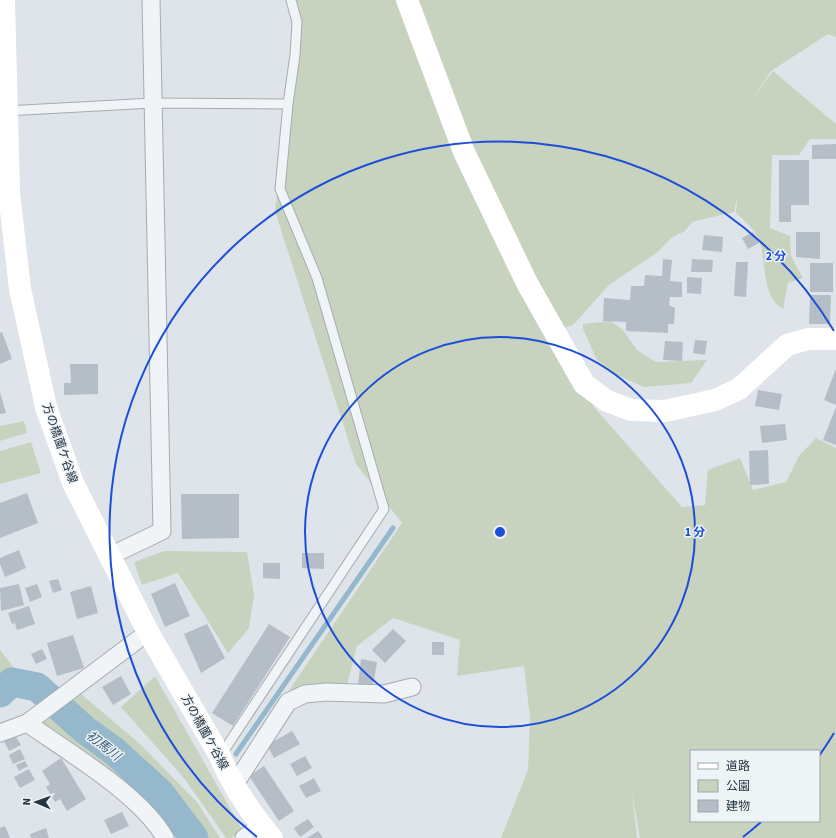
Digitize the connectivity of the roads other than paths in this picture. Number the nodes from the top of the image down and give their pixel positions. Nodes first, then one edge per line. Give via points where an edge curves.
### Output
1 (4, 0) edge
2 (151, 0) edge
3 (292, 0) edge
4 (407, 0) edge
5 (153, 103) junction
6 (288, 104) junction
7 (3, 111) edge
8 (836, 340) edge
9 (110, 556) junction
10 (148, 632) junction
11 (412, 687) dead end
12 (31, 720) junction
13 (0, 733) edge
14 (220, 756) junction
15 (235, 784) junction
16 (259, 834) edge
17 (165, 838) edge

1 - 7 main road, 方の橋薗ケ谷線
2 - 5 street
3 - 6 lane via 297,22
4 - 8 main road via 464,152 527,283 584,384 607,401 630,410 665,411 715,400 739,389 787,345 808,339
5 - 6 lane
5 - 7 lane
5 - 9 street via 162,531
6 - 14 lane via 280,189 318,278 384,509
7 - 9 main road, 方の橋薗ケ谷線 via 20,289 44,400 73,483
9 - 10 main road, 方の橋薗ケ谷線
10 - 12 street
10 - 14 main road, 方の橋薗ケ谷線
11 - 15 street via 384,694 305,694 288,702
12 - 13 street
12 - 17 street via 126,794 160,828
14 - 15 main road, 方の橋薗ケ谷線
15 - 16 main road, 方の橋薗ケ谷線

